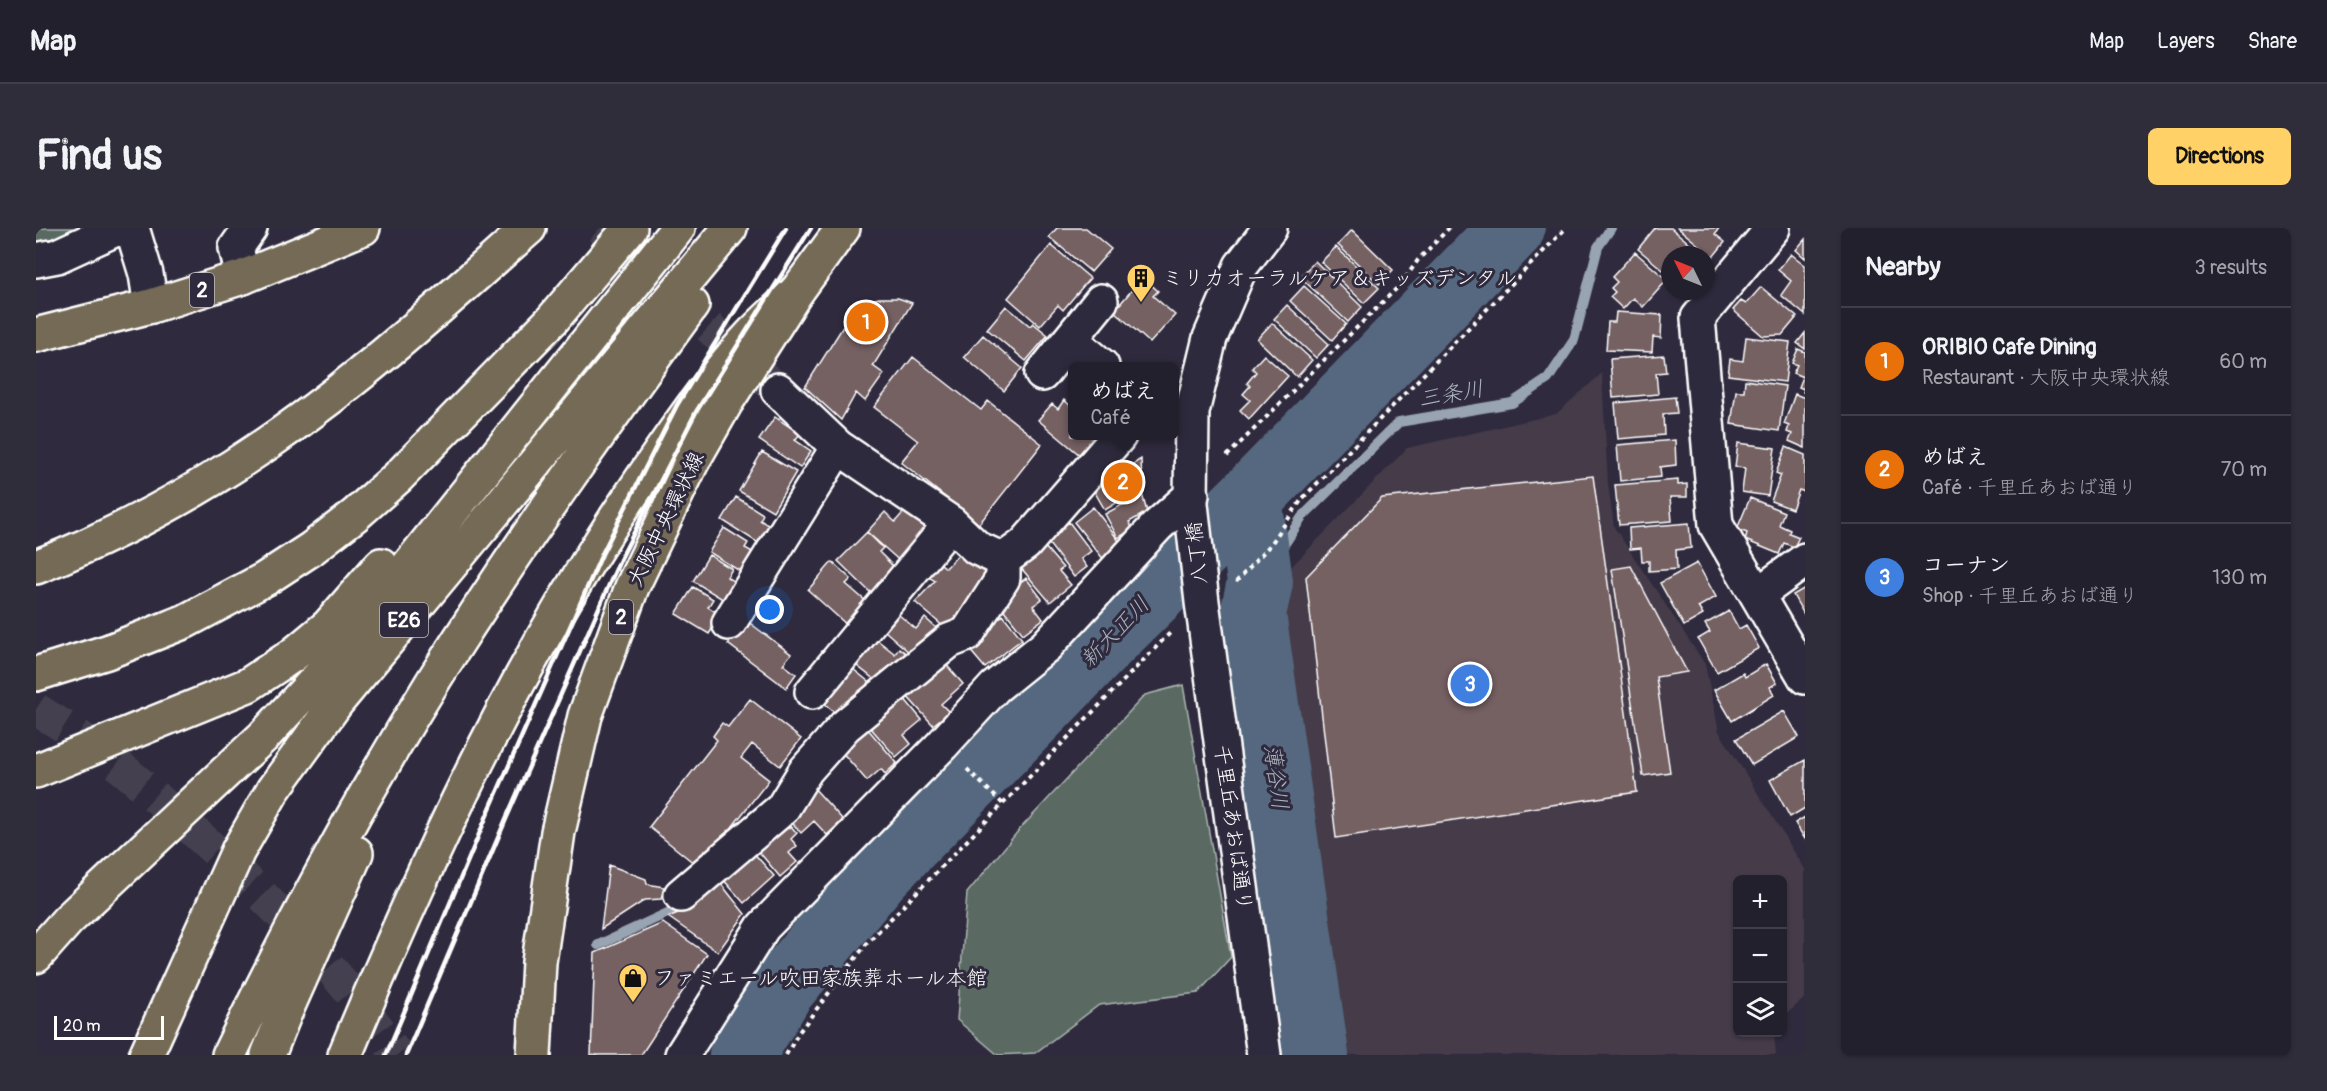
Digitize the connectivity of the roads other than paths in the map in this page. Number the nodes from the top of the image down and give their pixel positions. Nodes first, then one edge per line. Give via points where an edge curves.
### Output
1 (118, 228) edge
2 (132, 228) edge
3 (250, 228) edge
4 (363, 228) edge
5 (529, 228) edge
6 (630, 228) edge
7 (677, 228) edge
8 (730, 228) edge
9 (748, 228) edge
10 (843, 228) edge
11 (1270, 228) edge
12 (1773, 228) edge
13 (36, 260) edge
14 (243, 277) junction
15 (797, 291) junction
16 (1101, 301) dead end
17 (151, 306) junction
18 (36, 335) edge
19 (1071, 340) junction
20 (1097, 362) edge
21 (1042, 374) dead end
22 (778, 390) tunnel mouth
23 (1183, 411) edge
24 (1115, 440) edge
25 (838, 447) junction
26 (1192, 499) junction
27 (951, 523) junction
28 (1003, 560) junction
29 (1805, 560) edge
30 (36, 567) edge
31 (1757, 595) junction
32 (1202, 602) joint
33 (729, 623) dead end
34 (36, 674) edge
35 (1805, 677) edge
36 (434, 679) junction
37 (812, 692) dead end
38 (36, 771) edge
39 (681, 895) dead end
40 (36, 956) edge
41 (146, 1055) edge
42 (229, 1055) edge
43 (268, 1055) edge
44 (345, 1055) edge
45 (534, 1055) edge
46 (682, 1055) edge
47 (1264, 1055) edge

1 - 13 street via 57,256
2 - 17 street
3 - 14 street via 236,248
4 - 14 main road, 2
5 - 30 main road via 360,375 295,424 170,503
6 - 34 main road via 552,320 355,516 226,602 148,638
7 - 38 main road via 518,402 328,626 248,685
7 - 40 main road, E26 via 326,669 264,736 68,920
8 - 41 main road, E26 via 336,703 273,790 233,861
9 - 36 main road via 601,430
10 - 15 main road, 大阪中央環状線 / 2
11 - 23 street via 1241,266
12 - 31 street via 1698,318 1716,525
14 - 17 main road, 2
15 - 44 main road via 751,336 645,473 529,660 393,939
15 - 45 main road, 大阪中央環状線 / 2 via 725,404 662,522 632,587 585,716 558,832 539,962
16 - 19 street
17 - 18 main road, 2
19 - 20 street
19 - 21 street
22 - 25 street
23 - 26 street
24 - 28 street via 1025,544
25 - 27 street
25 - 33 street
26 - 32 street, 八丁橋
26 - 46 street via 1157,526 1046,646 995,687 763,927
27 - 28 street via 978,548
27 - 37 street
28 - 39 street via 1003,578 967,634 948,641 845,726 806,770 782,809
29 - 31 street
31 - 35 street
32 - 47 street, 千里丘あおば通り
36 - 42 main road via 278,954
36 - 43 main road

